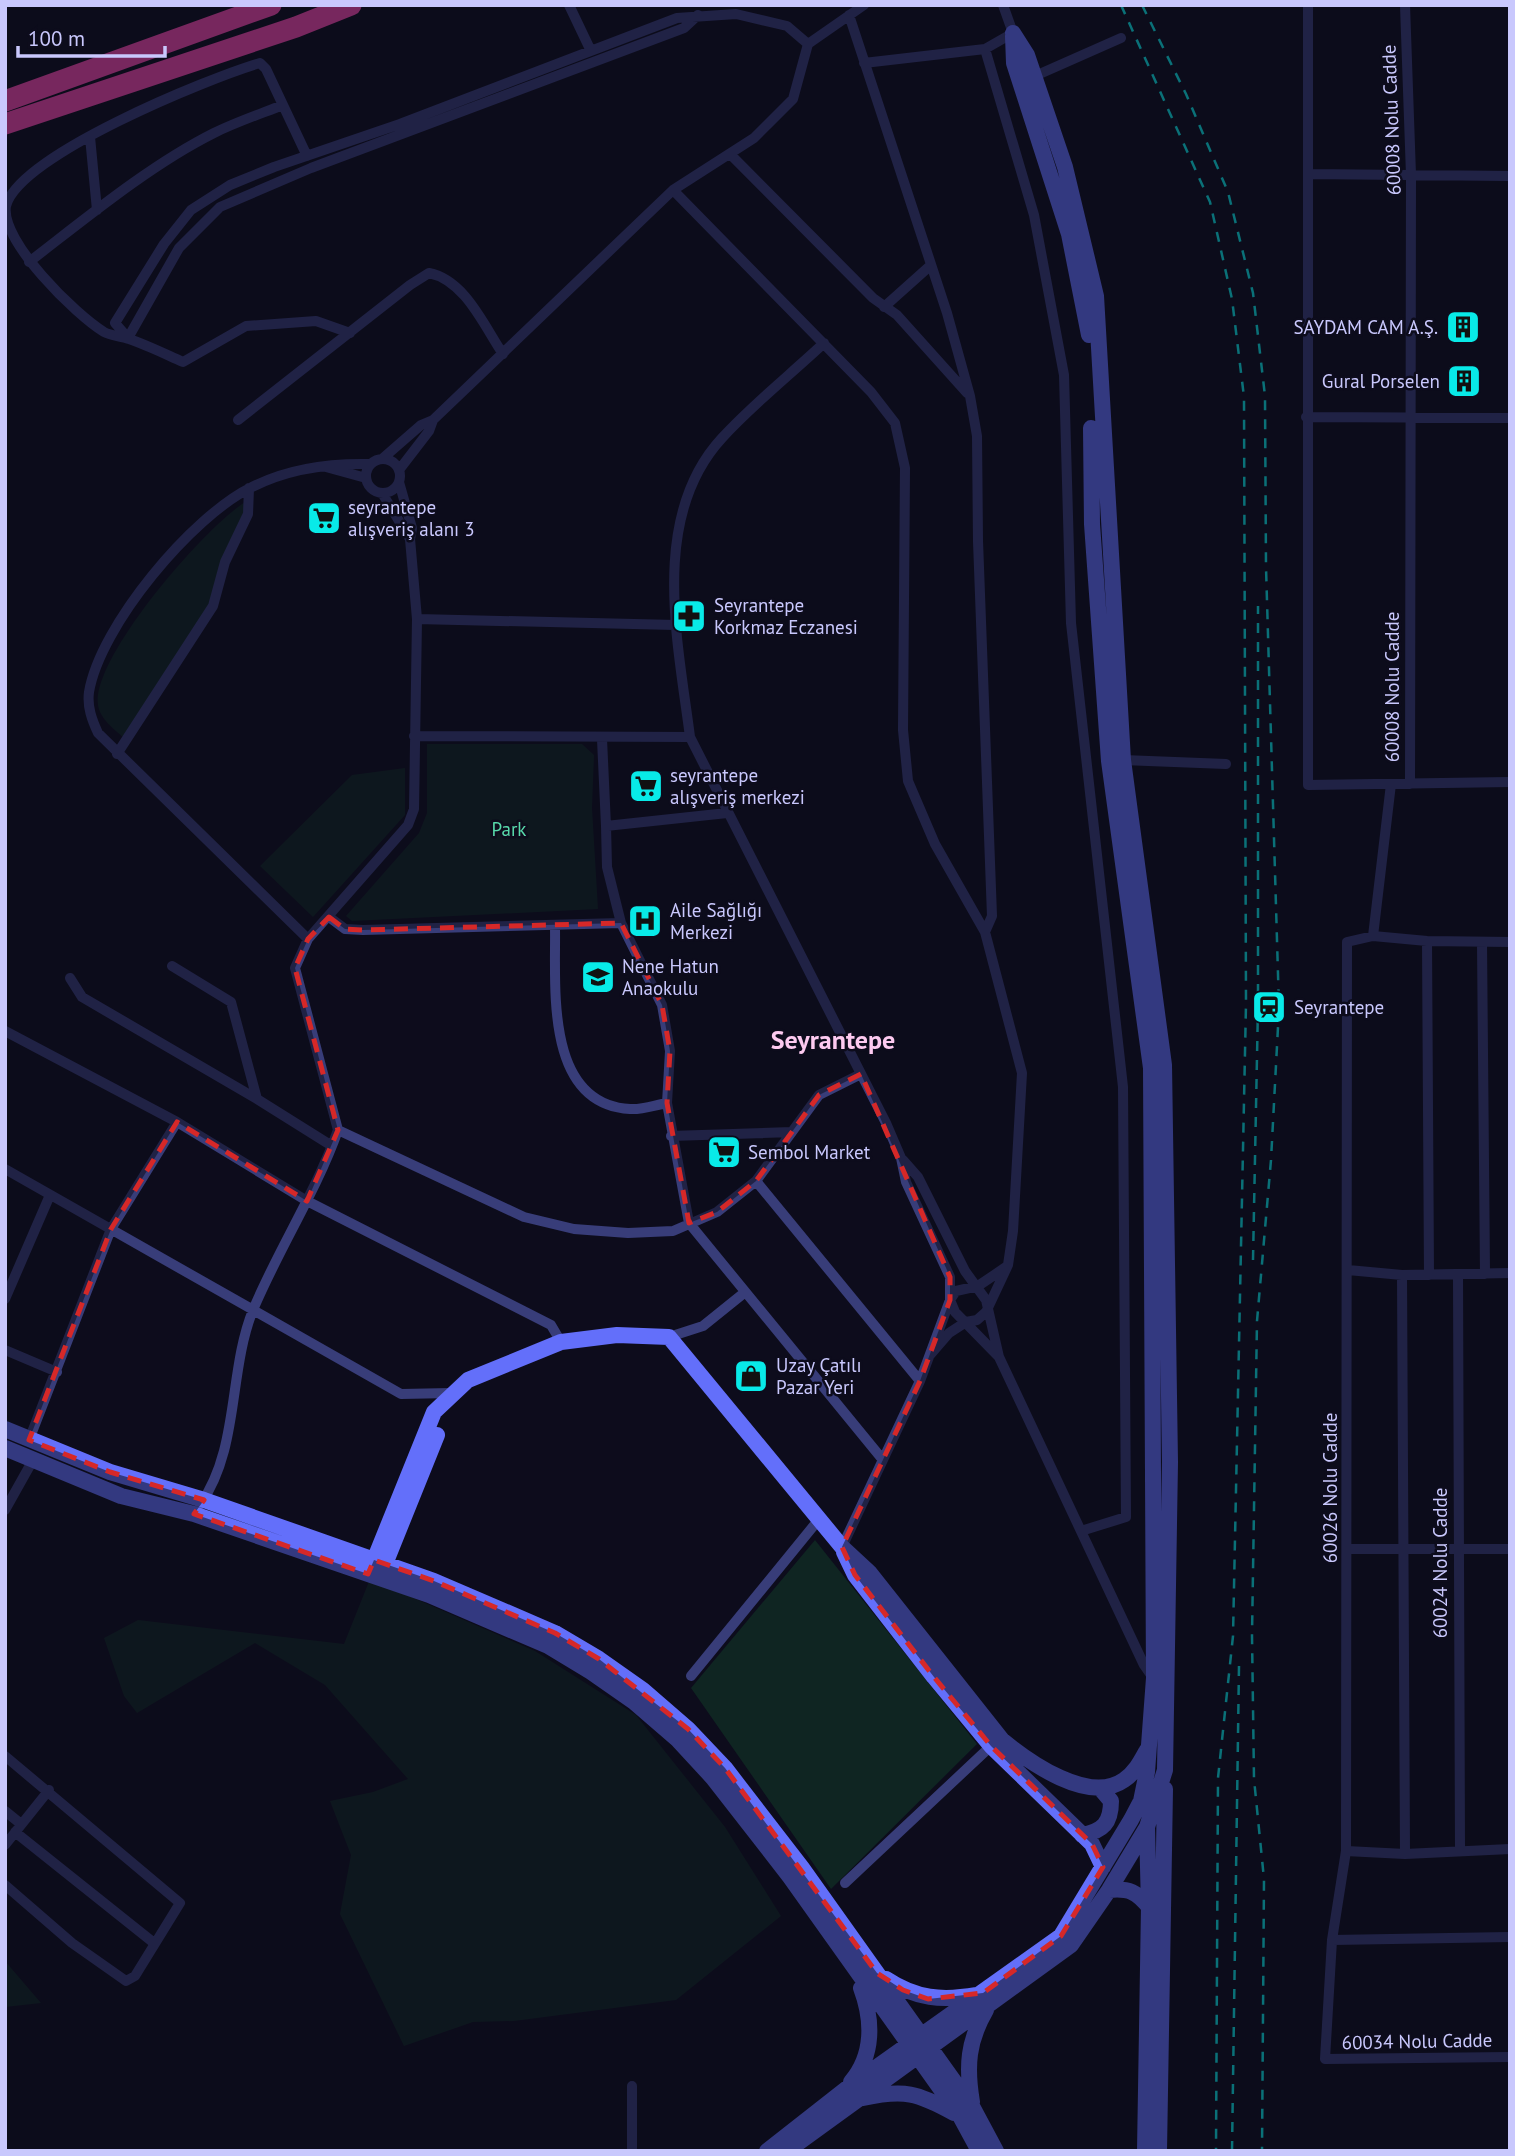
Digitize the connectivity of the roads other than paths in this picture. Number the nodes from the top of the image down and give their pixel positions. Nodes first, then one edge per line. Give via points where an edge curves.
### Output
1 (271, 5) edge
2 (351, 5) edge
3 (569, 5) edge
4 (864, 5) edge
5 (1003, 5) edge
6 (1308, 5) edge
7 (1405, 5) edge
8 (698, 15) junction
9 (849, 15) junction
10 (1013, 33) junction
11 (1121, 38) dead end
12 (808, 44) junction
13 (590, 49) junction
14 (985, 49) junction
15 (864, 63) junction
16 (1035, 76) junction
17 (5, 101) edge
18 (284, 105) junction
19 (5, 124) edge
20 (90, 137) junction
21 (730, 154) junction
22 (307, 156) junction
23 (1308, 174) junction
24 (1411, 175) junction
25 (1510, 176) edge
26 (673, 190) junction
27 (96, 210) junction
28 (29, 262) junction
29 (932, 265) junction
30 (884, 307) junction
31 (350, 332) junction
32 (128, 338) junction
33 (824, 343) junction
34 (503, 354) junction
35 (970, 396) junction
36 (1306, 417) junction
37 (1410, 417) junction
38 (1510, 418) edge
39 (238, 420) dead end
40 (433, 420) junction
41 (377, 462) junction
42 (327, 467) junction
43 (399, 470) junction
44 (366, 478) junction
45 (399, 482) junction
46 (249, 488) junction
47 (382, 493) junction
48 (410, 539) junction
49 (417, 619) junction
50 (676, 625) junction
51 (414, 736) junction
52 (690, 737) junction
53 (602, 739) junction
54 (117, 754) junction
55 (1123, 760) junction
56 (1226, 764) dead end
57 (1510, 782) edge
58 (1391, 784) junction
59 (1410, 785) junction
60 (727, 813) junction
61 (606, 827) junction
62 (329, 917) junction
63 (621, 923) junction
64 (555, 926) junction
65 (985, 932) junction
66 (1373, 936) junction
67 (308, 939) junction
68 (1427, 941) junction
69 (1510, 942) edge
70 (1482, 943) junction
71 (173, 966) dead end
72 (70, 978) dead end
73 (5, 1031) edge
74 (861, 1074) junction
75 (257, 1099) junction
76 (667, 1103) junction
77 (177, 1122) junction
78 (338, 1130) junction
79 (792, 1132) junction
80 (671, 1136) junction
81 (332, 1146) junction
82 (901, 1158) junction
83 (5, 1169) edge
84 (756, 1181) junction
85 (50, 1195) junction
86 (307, 1200) junction
87 (689, 1223) junction
88 (111, 1228) junction
89 (1008, 1265) junction
90 (1348, 1270) junction
91 (1510, 1273) edge
92 (1485, 1274) junction
93 (1402, 1275) junction
94 (1429, 1275) junction
95 (1458, 1275) junction
96 (978, 1286) junction
97 (744, 1293) junction
98 (5, 1299) edge
99 (950, 1300) junction
100 (253, 1310) junction
101 (986, 1312) junction
102 (967, 1322) junction
103 (669, 1338) junction
104 (561, 1342) junction
105 (5, 1350) edge
106 (930, 1355) junction
107 (999, 1357) junction
108 (57, 1372) junction
109 (920, 1381) junction
110 (451, 1393) junction
111 (5, 1429) edge
112 (29, 1440) junction
113 (5, 1448) edge
114 (33, 1460) junction
115 (883, 1460) junction
116 (204, 1500) junction
117 (5, 1510) edge
118 (194, 1514) junction
119 (820, 1518) junction
120 (1081, 1531) junction
121 (842, 1547) junction
122 (1403, 1548) junction
123 (1347, 1549) junction
124 (1458, 1549) junction
125 (1510, 1549) edge
126 (376, 1569) junction
127 (691, 1676) dead end
128 (1154, 1678) junction
129 (1150, 1745) junction
130 (991, 1746) junction
131 (5, 1756) edge
132 (1165, 1770) junction
133 (1147, 1772) junction
134 (1100, 1788) junction
135 (48, 1790) junction
136 (5, 1811) edge
137 (1147, 1827) junction
138 (18, 1828) junction
139 (1082, 1835) junction
140 (5, 1845) edge
141 (1510, 1849) edge
142 (1460, 1850) junction
143 (1346, 1851) junction
144 (1405, 1854) junction
145 (1103, 1867) junction
146 (845, 1884) dead end
147 (5, 1885) edge
148 (1109, 1890) junction
149 (1149, 1907) junction
150 (1510, 1937) edge
151 (1332, 1940) junction
152 (154, 1943) junction
153 (853, 1966) junction
154 (877, 1973) junction
155 (986, 1999) junction
156 (920, 2047) junction
157 (1510, 2057) edge
158 (1325, 2059) joint
159 (632, 2086) dead end
160 (850, 2094) junction
161 (966, 2112) junction
162 (632, 2151) edge
163 (767, 2151) edge
164 (787, 2151) edge
165 (979, 2151) edge
166 (996, 2151) edge
167 (1145, 2151) edge
168 (1160, 2151) edge

1 - 17 highway
2 - 19 highway
3 - 13 street
4 - 9 street
5 - 10 street
6 - 23 street, 60008 Nolu Cadde
7 - 24 street, 60008 Nolu Cadde
8 - 12 street via 736,14 787,26
8 - 13 street
8 - 32 street via 684,28 220,207 179,248
9 - 12 street
9 - 15 street
10 - 14 street
10 - 16 street
10 - 128 street via 1014,64 1069,234 1088,331 1092,524 1109,761 1151,1068
11 - 16 street
12 - 21 street via 793,99 754,138
13 - 22 street
14 - 15 street
14 - 120 street via 1037,226 1064,375 1071,623 1123,1087 1126,1517
15 - 29 street
16 - 55 street via 1065,167 1096,296
18 - 20 street via 260,63 172,96
18 - 22 street
18 - 27 street via 214,133
20 - 27 street
20 - 28 street via 21,182 5,206 7,228
21 - 26 street
21 - 30 street
22 - 32 street via 230,185 191,211 164,244 115,323
23 - 24 street
23 - 36 street, 60008 Nolu Cadde
24 - 25 street
24 - 37 street, 60008 Nolu Cadde
26 - 33 street
26 - 34 street
27 - 28 street
28 - 32 street via 105,333
29 - 30 street
29 - 35 street
30 - 35 street
31 - 32 street via 316,321 246,326 183,362
31 - 34 street via 429,273 443,276 461,292
31 - 39 street
33 - 50 street via 720,439 684,499 676,558
33 - 65 street via 895,423 905,468 903,730 908,781 934,844
34 - 40 street
35 - 65 street via 977,436 992,916
36 - 37 street
36 - 58 street, 60008 Nolu Cadde via 1308,785
37 - 38 street
37 - 59 street, 60008 Nolu Cadde
40 - 41 street
40 - 43 street
41 - 42 street
41 - 43 street via 392,462
41 - 44 street
42 - 44 street
42 - 46 street via 292,472
43 - 45 street
44 - 47 street via 372,489
45 - 47 street via 393,491
45 - 48 street via 412,528
46 - 54 street via 248,514 225,562 213,606
46 - 54 street via 187,536 105,647 92,682 89,708 98,733
47 - 48 street
48 - 49 street
49 - 50 street
49 - 51 street
50 - 52 street
51 - 53 street
51 - 62 street via 414,808 408,825
52 - 53 street
52 - 60 street
53 - 61 street
54 - 67 street
55 - 56 street
55 - 132 street via 1164,1065 1170,1462
57 - 59 street
58 - 59 street, 60008 Nolu Cadde
58 - 66 street
60 - 61 street
60 - 74 street
61 - 63 street via 607,867
62 - 64 street via 345,929 363,930
62 - 67 street
63 - 64 street
63 - 76 street via 662,1005 670,1051
64 - 76 street via 558,1028 565,1059 577,1082 609,1105 631,1109
65 - 89 street via 1023,1073
66 - 68 street
66 - 90 street, 60026 Nolu Cadde via 1347,942
67 - 78 street via 295,968
68 - 70 street
68 - 94 street
69 - 70 street
70 - 92 street
71 - 75 street via 231,1002
72 - 75 street via 82,997
73 - 77 street
74 - 79 street via 818,1095
74 - 82 street
75 - 81 street
76 - 80 street
77 - 86 street
77 - 88 street
78 - 81 street
78 - 87 street via 524,1217 573,1229 628,1233 673,1231
79 - 80 street
79 - 84 street
80 - 87 street
81 - 86 street
82 - 96 street via 918,1177 965,1271
82 - 99 street via 905,1182 950,1277
83 - 85 street
84 - 87 street via 717,1212
84 - 109 street
85 - 88 street
85 - 98 street
86 - 100 street
86 - 104 street via 551,1325
87 - 97 street
88 - 100 street
88 - 108 street
89 - 96 street
89 - 101 street
90 - 93 street
90 - 123 street, 60026 Nolu Cadde
91 - 92 street
92 - 95 street
93 - 94 street
93 - 122 street
94 - 95 street
95 - 124 street, 60024 Nolu Cadde
96 - 99 street via 956,1291
96 - 101 street via 986,1300
97 - 103 street via 703,1326
97 - 115 street
99 - 102 street
99 - 106 street
100 - 110 street via 401,1394
100 - 116 street via 222,1458
101 - 102 street
101 - 107 street
102 - 106 street
102 - 107 street
103 - 104 street via 617,1335
103 - 119 street
104 - 110 street via 468,1380
105 - 108 street
106 - 109 street
107 - 120 street
108 - 112 street
109 - 115 street
110 - 126 street via 434,1412
111 - 112 street
112 - 116 street via 110,1472
113 - 114 street
114 - 117 street
114 - 118 street via 121,1496
115 - 121 street
116 - 118 street
116 - 126 street
118 - 126 street
119 - 121 street
119 - 127 street
120 - 128 street
121 - 130 street via 855,1574
121 - 134 street via 869,1572 1002,1740 1029,1762 1073,1783
122 - 123 street
122 - 124 street
122 - 144 street
123 - 143 street, 60026 Nolu Cadde
124 - 125 street
124 - 142 street, 60024 Nolu Cadde
126 - 153 street via 548,1646 634,1702 713,1778
126 - 154 street via 434,1581 555,1633 643,1690 725,1768
128 - 129 street
129 - 133 street
129 - 134 street via 1138,1768 1123,1782
130 - 139 street
130 - 146 street
131 - 135 street
132 - 137 street
132 - 168 street
133 - 137 street
133 - 145 street via 1140,1801
134 - 139 street via 1111,1801 1111,1814 1105,1827
135 - 138 street
135 - 152 street via 180,1903
136 - 138 street
137 - 148 street
137 - 149 street
138 - 140 street
138 - 152 street
139 - 145 street
141 - 142 street
142 - 144 street
143 - 144 street
143 - 151 street, 60026 Nolu Cadde
145 - 155 street via 1060,1936
147 - 152 street via 126,1982 135,1976
148 - 149 street via 1126,1888
148 - 155 street via 1071,1945
149 - 167 street
150 - 151 street
151 - 158 street, 60026 Nolu Cadde
153 - 156 street
153 - 160 street via 869,2009 870,2038
154 - 155 street via 928,1999
154 - 156 street
155 - 156 street
155 - 161 street via 970,2046
156 - 160 street
156 - 161 street
157 - 158 street, 60034 Nolu Cadde
159 - 162 street
160 - 161 street via 915,2094
160 - 163 street
160 - 164 street
161 - 165 street
161 - 166 street

